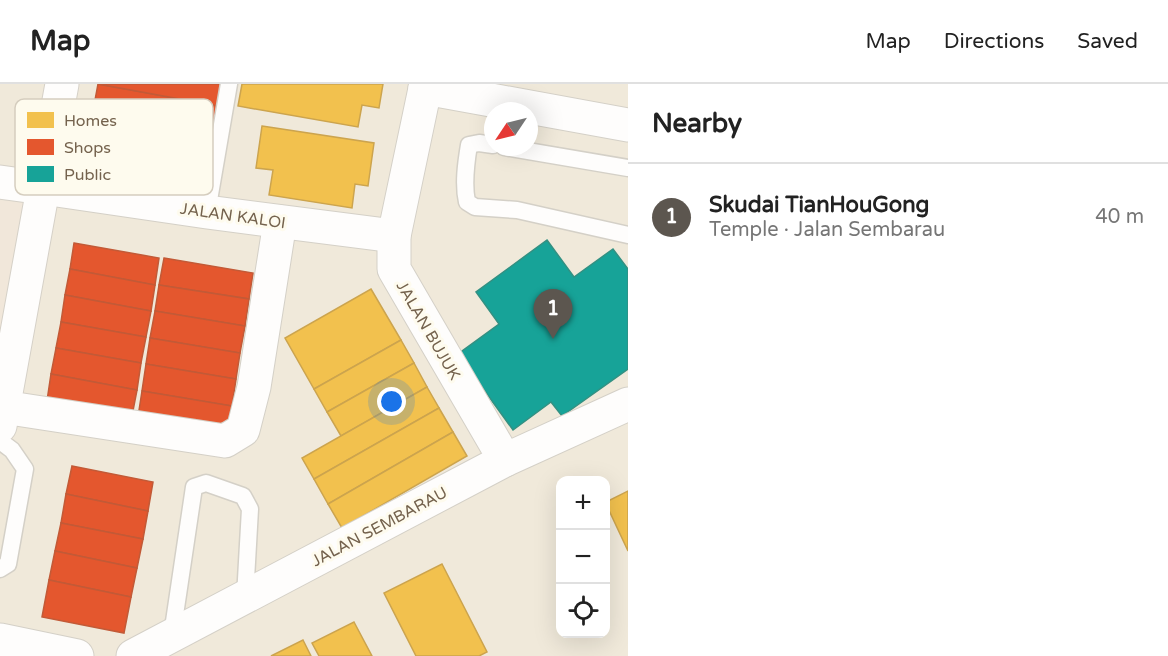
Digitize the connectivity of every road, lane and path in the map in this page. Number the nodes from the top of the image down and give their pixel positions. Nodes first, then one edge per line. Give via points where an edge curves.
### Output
1 (62, 84) edge
2 (229, 84) edge
3 (426, 86) edge
4 (59, 99) edge
5 (628, 125) edge
6 (484, 144) edge
7 (538, 153) edge
8 (628, 168) edge
9 (213, 177) edge
10 (0, 182) edge
11 (15, 184) edge
12 (42, 195) edge
13 (91, 195) edge
14 (210, 195) edge
15 (207, 212) junction
16 (280, 222) junction
17 (628, 235) edge
18 (394, 237) junction
19 (628, 404) edge
20 (2, 417) edge
21 (0, 441) edge
22 (505, 460) junction
23 (0, 569) edge
24 (245, 597) junction
25 (172, 635) junction
26 (0, 640) edge
27 (77, 656) edge
28 (133, 656) edge

1 - 4 street
2 - 9 lane
3 - 5 street
3 - 18 street, JALAN BUJUK
6 - 17 lane via 469,145 467,202 475,207 517,210
7 - 8 lane
10 - 11 street, JALAN KALOI
12 - 20 street
13 - 15 street, JALAN KALOI
14 - 15 lane
15 - 16 street, JALAN KALOI
16 - 18 street, JALAN KALOI
16 - 20 street via 254,387 243,430 225,441
18 - 22 street, JALAN BUJUK via 394,269
19 - 22 street, JALAN SEMBARAU
21 - 23 lane via 25,469 8,564
22 - 24 street, JALAN SEMBARAU
24 - 25 street, JALAN SEMBARAU
24 - 25 lane via 250,509 243,496 206,483 194,487
25 - 28 street, JALAN SEMBARAU
26 - 27 street

